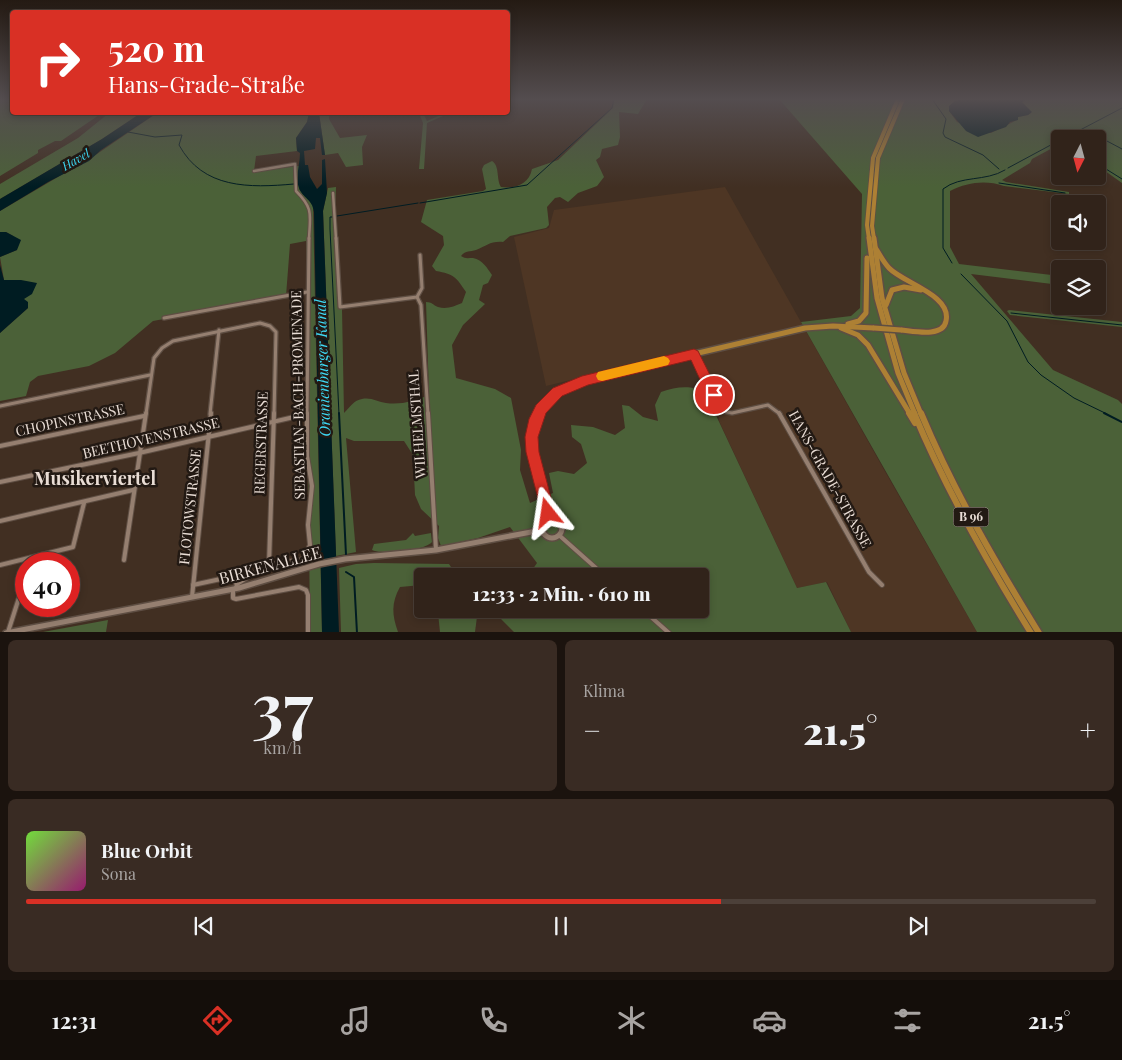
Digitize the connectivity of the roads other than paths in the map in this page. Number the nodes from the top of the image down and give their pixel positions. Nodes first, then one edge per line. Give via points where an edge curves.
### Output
1 (883, 128) edge
2 (889, 128) edge
3 (254, 171) dead end
4 (333, 193) dead end
5 (871, 246) junction
6 (420, 255) dead end
7 (307, 292) junction
8 (932, 294) junction
9 (417, 297) junction
10 (886, 314) junction
11 (164, 318) dead end
12 (833, 326) junction
13 (219, 330) junction
14 (694, 354) junction
15 (150, 375) junction
16 (0, 406) edge
17 (307, 414) junction
18 (144, 416) junction
19 (273, 422) junction
20 (209, 436) junction
21 (925, 439) junction
22 (0, 446) edge
23 (139, 453) junction
24 (0, 482) edge
25 (133, 490) junction
26 (84, 503) junction
27 (549, 518) junction
28 (0, 521) edge
29 (542, 530) junction
30 (560, 536) junction
31 (436, 550) junction
32 (54, 552) edge
33 (124, 560) dead end
34 (15, 561) edge
35 (269, 564) junction
36 (0, 565) edge
37 (596, 568) edge
38 (194, 585) junction
39 (882, 585) dead end
40 (235, 587) junction
41 (192, 597) junction
42 (15, 608) edge
43 (653, 618) edge
44 (7, 632) edge
45 (308, 632) edge
46 (669, 632) edge
47 (1031, 632) edge
48 (1039, 632) edge

1 - 5 highway, B 96 via 871,169 867,202
2 - 5 highway, B 96 via 876,170
3 - 7 street, SEBASTIAN-BACH-PROMENADE via 295,164 296,191 310,210
4 - 9 street via 340,307
5 - 8 highway via 890,269
5 - 10 highway, B 96
5 - 12 highway via 866,312 855,323
5 - 21 highway, B 96 via 876,294 895,364
6 - 9 street, WILHELMSTHAL via 422,288
7 - 11 street
7 - 17 street, SEBASTIAN-BACH-PROMENADE
8 - 10 highway via 913,288 898,288 889,294
8 - 12 highway, bridge via 947,313 941,329 930,332
9 - 31 street, WILHELMSTHAL via 421,306
10 - 48 highway, B 96 via 905,374 947,471 994,559
12 - 14 highway via 788,331
12 - 21 highway via 864,340
13 - 15 street via 173,340 154,358
13 - 19 street, REGERSTRASSE via 260,323 276,332
13 - 20 street, FLOTOWSTRASSE
14 - 27 street via 574,384 545,404 536,419 532,443
14 - 39 street, HANS-GRADE-STRASSE via 722,412 768,405 778,411 869,572
15 - 16 street
15 - 18 street
17 - 19 street, BEETHOVENSTRASSE
17 - 35 street, SEBASTIAN-BACH-PROMENADE via 307,456 312,486 308,525 310,545 301,560
18 - 22 street, CHOPINSTRASSE
18 - 23 street
19 - 20 street, BEETHOVENSTRASSE
19 - 35 street, REGERSTRASSE
20 - 23 street, BEETHOVENSTRASSE
20 - 38 street, FLOTOWSTRASSE
21 - 47 highway, B 96 via 987,559
23 - 24 street, BEETHOVENSTRASSE
23 - 25 street
25 - 26 street
25 - 33 street
26 - 28 street
26 - 32 street via 73,547
27 - 29 street via 543,523
27 - 30 street via 561,523
29 - 30 street, BIRKENALLEE via 547,538
29 - 31 street, BIRKENALLEE
30 - 37 street
31 - 40 street, BIRKENALLEE via 319,564
34 - 36 street
35 - 40 street, SEBASTIAN-BACH-PROMENADE
38 - 40 street via 230,577
38 - 41 street, FLOTOWSTRASSE
40 - 41 street, BIRKENALLEE
40 - 45 street via 233,598 236,599 299,587 306,590
41 - 44 street, BIRKENALLEE
42 - 44 street
43 - 46 street

